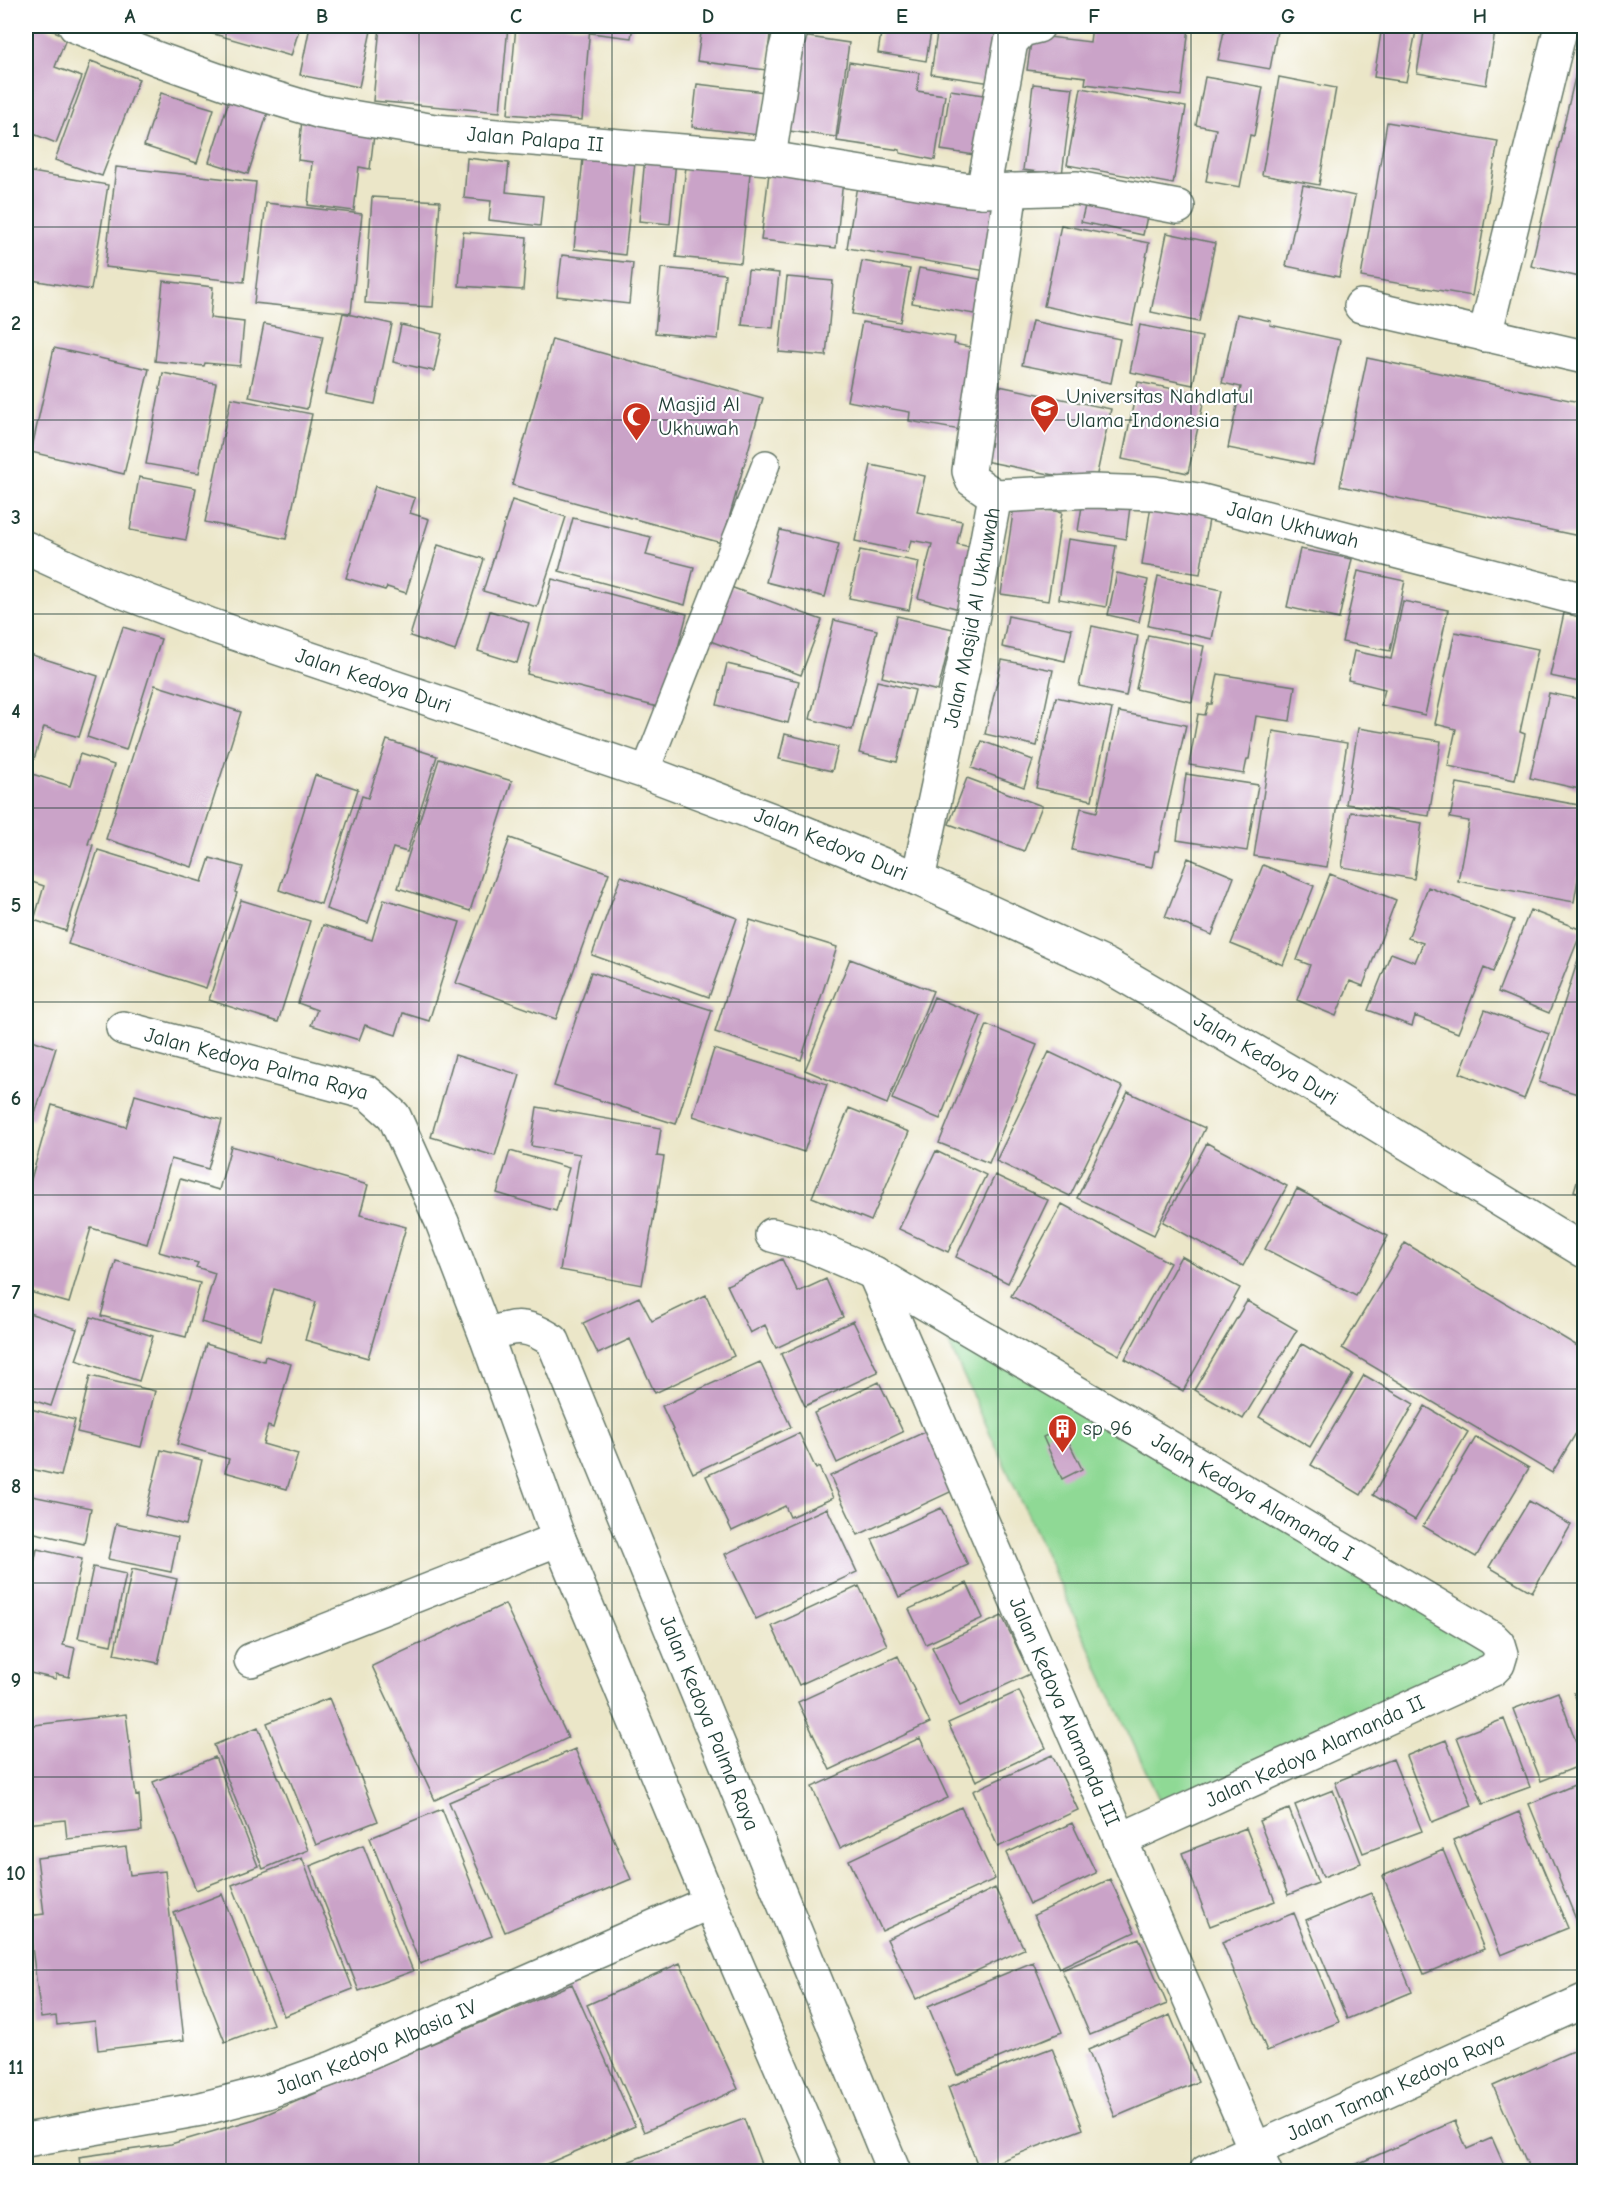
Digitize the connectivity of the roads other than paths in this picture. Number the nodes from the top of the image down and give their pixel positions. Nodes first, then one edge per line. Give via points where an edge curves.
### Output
1 (75, 26) edge
2 (792, 26) edge
3 (1038, 26) edge
4 (1560, 26) edge
5 (769, 158) junction
6 (997, 190) junction
7 (1178, 207) dead end
8 (1361, 306) dead end
9 (1485, 335) junction
10 (1584, 357) edge
11 (766, 464) dead end
12 (995, 496) junction
13 (26, 548) edge
14 (1584, 600) edge
15 (645, 772) junction
16 (918, 879) junction
17 (123, 1028) dead end
18 (772, 1235) dead end
19 (1584, 1251) edge
20 (874, 1273) junction
21 (486, 1336) junction
22 (559, 1539) junction
23 (1502, 1654) joint
24 (250, 1660) dead end
25 (1120, 1840) junction
26 (710, 1902) junction
27 (1584, 2001) edge
28 (26, 2140) edge
29 (1260, 2160) edge
30 (826, 2172) edge
31 (894, 2172) edge
32 (1206, 2172) edge

1 - 5 street, Jalan Palapa II via 212,78 321,112 435,131
2 - 5 street
3 - 6 street via 1022,30 1011,42
4 - 9 street
5 - 6 street, Jalan Palapa II via 961,189
6 - 7 street, Jalan Palapa II via 1077,188
6 - 12 street, Jalan Masjid Al Ukhuwah via 969,471 972,480
8 - 9 street
9 - 10 street
11 - 15 lane
12 - 14 street, Jalan Ukhuwah via 1102,491 1198,500
12 - 16 street, Jalan Masjid Al Ukhuwah
13 - 15 street, Jalan Kedoya Duri via 111,587 210,625
15 - 16 street, Jalan Kedoya Duri
16 - 19 street, Jalan Kedoya Duri via 1106,966 1309,1083
17 - 21 street, Jalan Kedoya Palma Raya via 368,1093 384,1105 394,1116 437,1211
18 - 20 street, Jalan Kedoya Alamanda I via 811,1246
20 - 23 street, Jalan Kedoya Alamanda I via 1492,1638
20 - 25 street, Jalan Kedoya Alamanda III
21 - 22 street, Jalan Kedoya Palma Raya
21 - 31 street, Jalan Kedoya Palma Raya via 520,1327 539,1331 553,1341
22 - 24 street
22 - 26 street, Jalan Kedoya Palma Raya
23 - 25 street, Jalan Kedoya Alamanda II via 1492,1670
25 - 29 street, Jalan Kedoya Alamanda III
26 - 28 street, Jalan Kedoya Albasia IV via 333,2068 267,2092 201,2109
26 - 30 street, Jalan Kedoya Palma Raya
27 - 29 street, Jalan Taman Kedoya Raya
29 - 32 street, Jalan Taman Kedoya Raya

